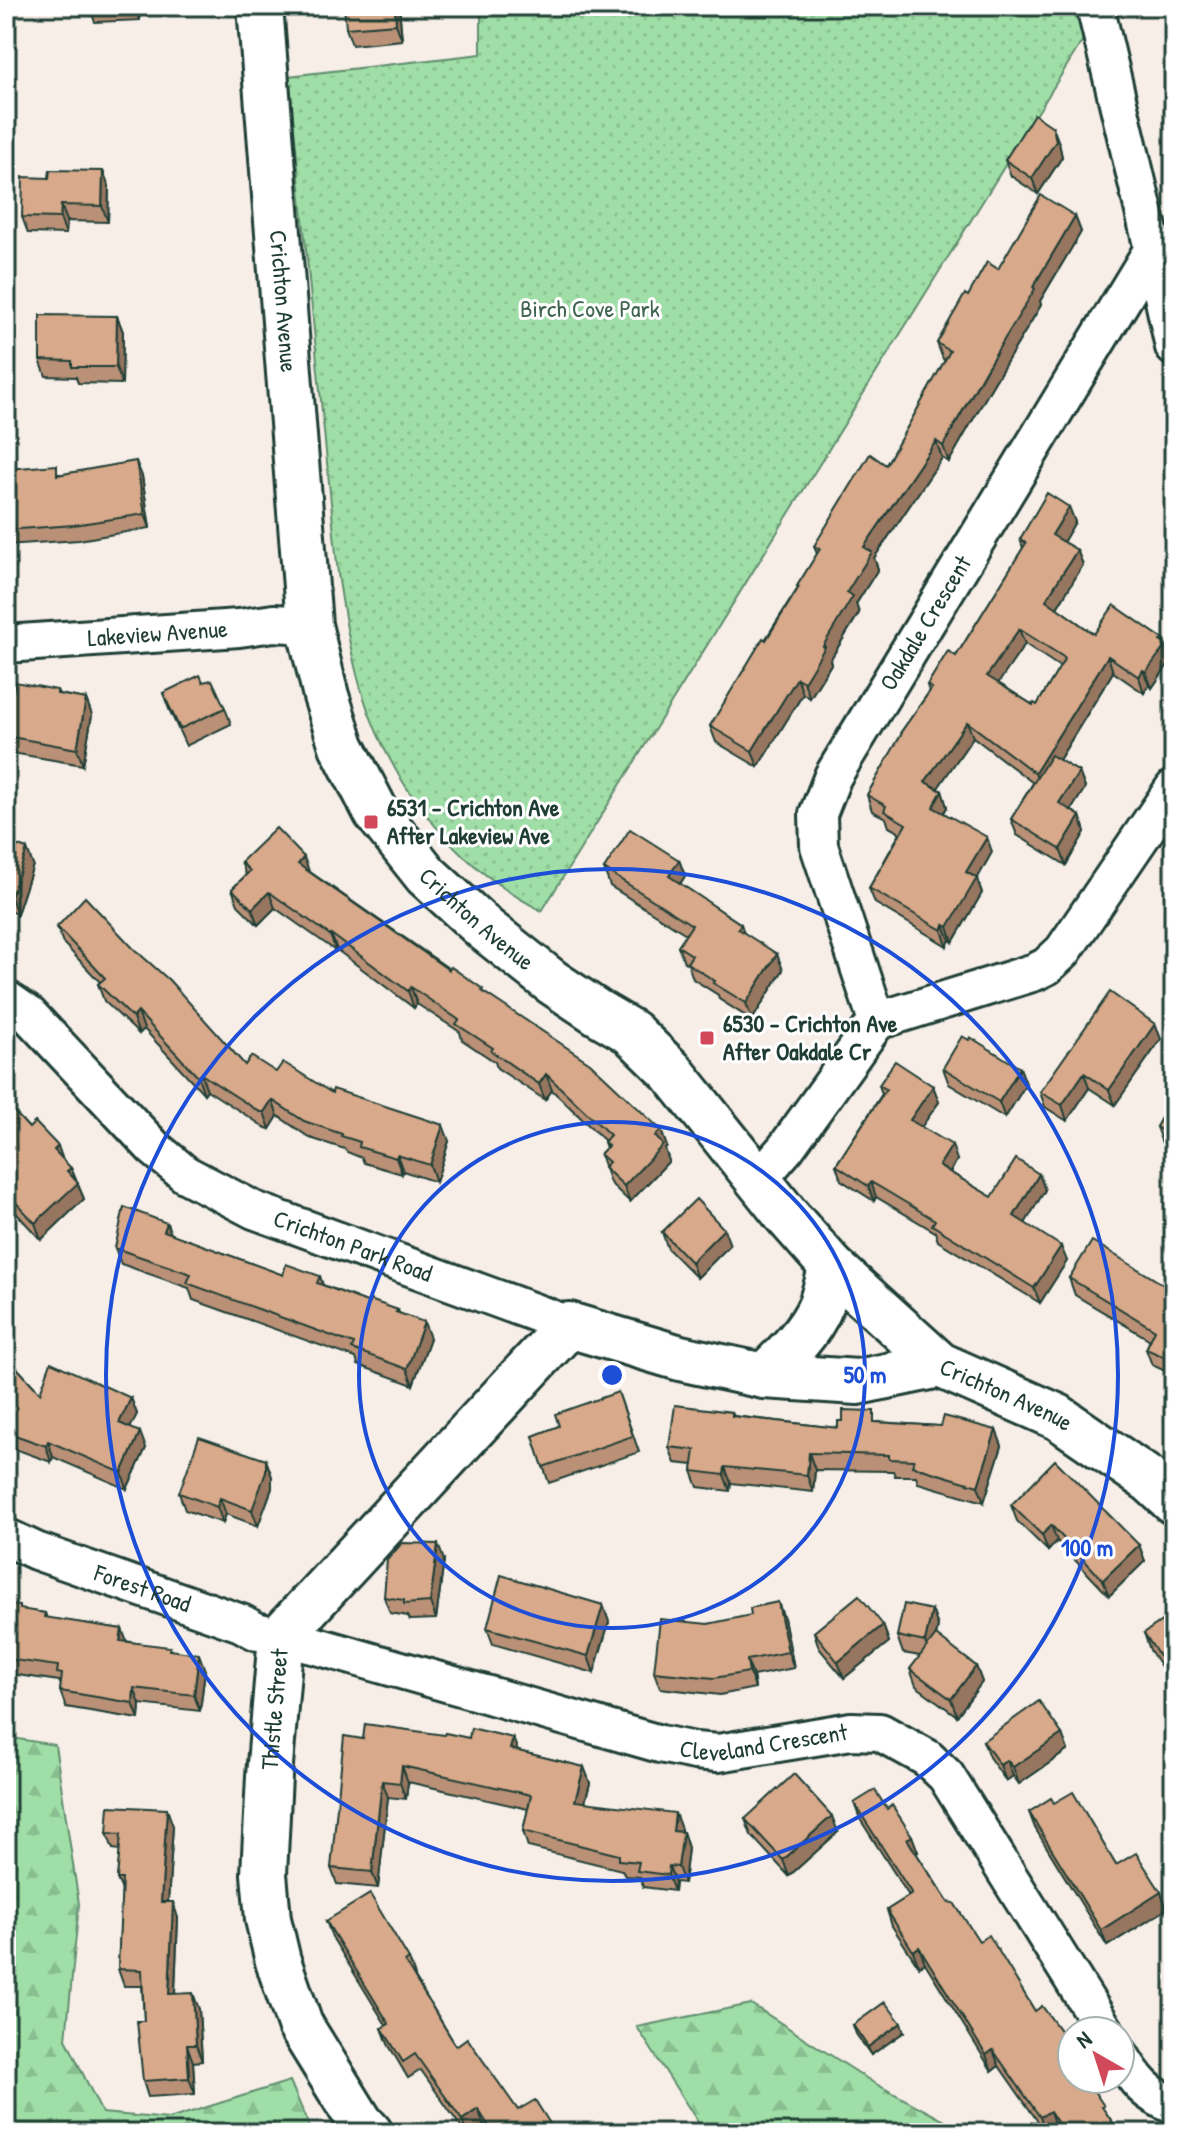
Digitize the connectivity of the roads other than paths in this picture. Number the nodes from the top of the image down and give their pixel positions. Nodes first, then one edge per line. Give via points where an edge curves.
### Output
1 (260, 6) edge
2 (1095, 6) edge
3 (1153, 249) junction
4 (1174, 347) edge
5 (309, 625) junction
6 (6, 644) edge
7 (1173, 792) edge
8 (6, 999) edge
9 (877, 1021) junction
10 (759, 1179) junction
11 (832, 1267) junction
12 (569, 1325) junction
13 (940, 1365) junction
14 (764, 1376) junction
15 (1174, 1502) edge
16 (6, 1537) edge
17 (281, 1636) junction
18 (1095, 2015) edge
19 (1136, 2081) edge
20 (1174, 2105) edge
21 (370, 2133) edge

1 - 5 street, Crichton Avenue
2 - 3 street
3 - 4 street
3 - 9 street, Oakdale Crescent via 823,800 819,846
5 - 6 street, Lakeview Avenue via 274,623
5 - 10 street, Crichton Avenue via 342,746 376,812 426,875 552,982 631,1032 672,1072
7 - 9 street via 1063,951 1047,966
8 - 12 street, Crichton Park Road via 29,1015 185,1174 254,1210
9 - 10 street
10 - 11 street, Crichton Avenue
11 - 13 street, Crichton Avenue
11 - 14 street via 809,1325
12 - 14 street, Crichton Park Road
12 - 17 street, Thistle Street
13 - 14 street, Crichton Park Road via 858,1382
13 - 15 street, Crichton Avenue via 1058,1417
16 - 17 street, Forest Road
17 - 18 street, Cleveland Crescent via 695,1751 718,1753 851,1731 880,1732 927,1758 946,1776
17 - 21 street, Thistle Street via 264,1874 268,1919 300,2025
19 - 20 street

